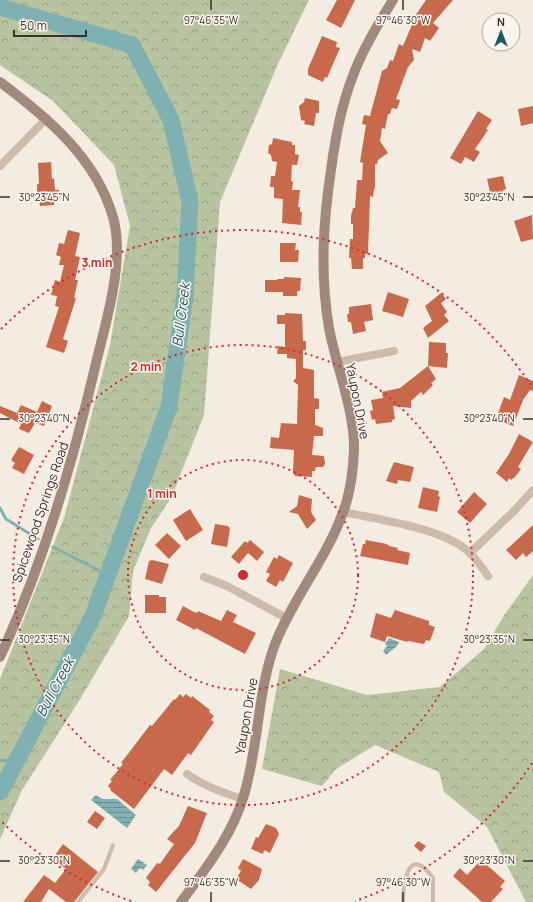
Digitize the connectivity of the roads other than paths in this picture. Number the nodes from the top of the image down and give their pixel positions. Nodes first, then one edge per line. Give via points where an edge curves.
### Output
1 (393, 0) edge
2 (0, 82) edge
3 (47, 118) junction
4 (0, 166) edge
5 (394, 351) dead end
6 (337, 362) junction
7 (533, 490) edge
8 (344, 512) junction
9 (470, 553) junction
10 (488, 576) dead end
11 (204, 577) dead end
12 (288, 619) junction
13 (0, 657) edge
14 (187, 774) dead end
15 (243, 799) junction
16 (113, 845) dead end
17 (78, 902) edge
18 (181, 902) edge
19 (403, 902) edge
20 (432, 902) edge

1 - 6 street, Yaupon Drive via 363,52 341,110 325,208 323,275 329,328
2 - 3 street, Spicewood Springs Road
3 - 4 street
3 - 13 street, Spicewood Springs Road via 83,159 103,190 114,219 116,261 102,340 69,471 45,545
5 - 6 street
6 - 8 street, Yaupon Drive via 354,446 350,490
7 - 9 street
8 - 9 street via 425,530 449,540
8 - 12 street, Yaupon Drive
9 - 10 street
11 - 12 street via 227,586
12 - 15 street, Yaupon Drive via 275,644 259,705 251,768
14 - 15 street via 217,790
15 - 18 street, Yaupon Drive via 219,850
16 - 17 lane via 104,869
19 - 20 lane via 405,875 408,868 414,866 424,867 433,878

